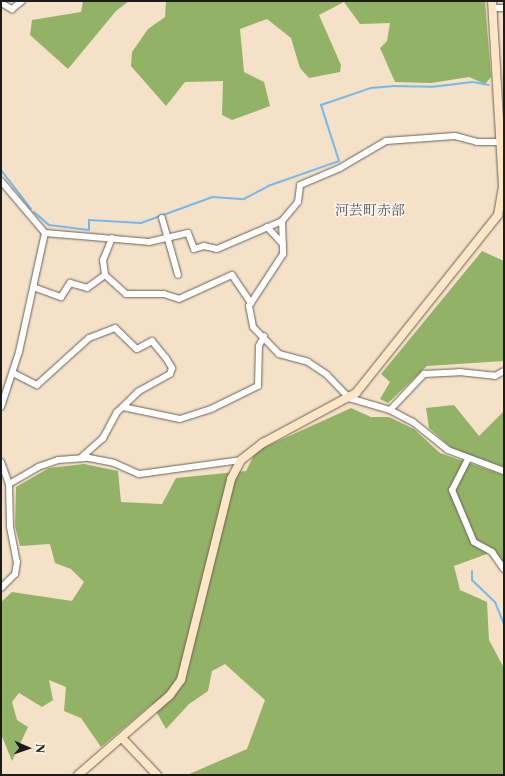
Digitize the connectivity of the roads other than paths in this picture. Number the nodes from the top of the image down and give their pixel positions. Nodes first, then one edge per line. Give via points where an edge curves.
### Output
1 (22, 1) edge
2 (1, 3) edge
3 (492, 5) edge
4 (504, 8) edge
5 (501, 142) junction
6 (1, 181) edge
7 (162, 218) dead end
8 (282, 221) junction
9 (267, 228) junction
10 (45, 233) junction
11 (112, 238) junction
12 (166, 239) junction
13 (283, 244) junction
14 (105, 275) junction
15 (178, 275) dead end
16 (33, 286) junction
17 (251, 303) junction
18 (264, 336) junction
19 (504, 371) edge
20 (13, 373) junction
21 (349, 398) junction
22 (1, 407) edge
23 (123, 407) junction
24 (390, 410) junction
25 (82, 458) junction
26 (468, 459) junction
27 (241, 460) junction
28 (1, 462) edge
29 (504, 471) edge
30 (9, 484) junction
31 (504, 569) edge
32 (1, 588) edge
33 (122, 738) junction
34 (78, 775) edge
35 (157, 775) edge

1 - 2 street via 12,9
3 - 4 street
3 - 5 street
5 - 8 street via 477,142 455,136 386,141 340,168 300,184 298,202
5 - 21 street via 503,200 495,220
6 - 10 street
7 - 12 street
8 - 9 street
8 - 13 street
9 - 12 street via 217,250 204,246 194,249 188,233
9 - 13 street
10 - 11 street
10 - 16 street
11 - 12 street via 150,242
11 - 14 street via 103,260
12 - 15 street
13 - 17 street via 279,262
14 - 16 street via 86,288 70,283 61,297
14 - 17 street via 126,294 164,294 179,299 232,275
16 - 20 street
17 - 18 street via 250,320
18 - 21 street via 279,354 308,362 327,375
18 - 23 street via 259,346 258,386 212,409 180,419
19 - 24 street via 495,376 465,372 424,374
20 - 22 street
20 - 23 street via 37,385 89,338 114,328 137,349 152,341 172,368 168,376 138,392
21 - 24 street
21 - 27 street via 263,443
23 - 25 street via 112,418 103,438
24 - 26 street via 414,422 448,450
25 - 27 street via 114,463 139,474
25 - 30 street via 51,461
26 - 29 street
26 - 31 street via 452,490 474,542 492,552
27 - 33 street via 231,479 185,672 170,695
28 - 30 street
30 - 32 street via 10,527 17,566 12,578
33 - 34 street
33 - 35 street

